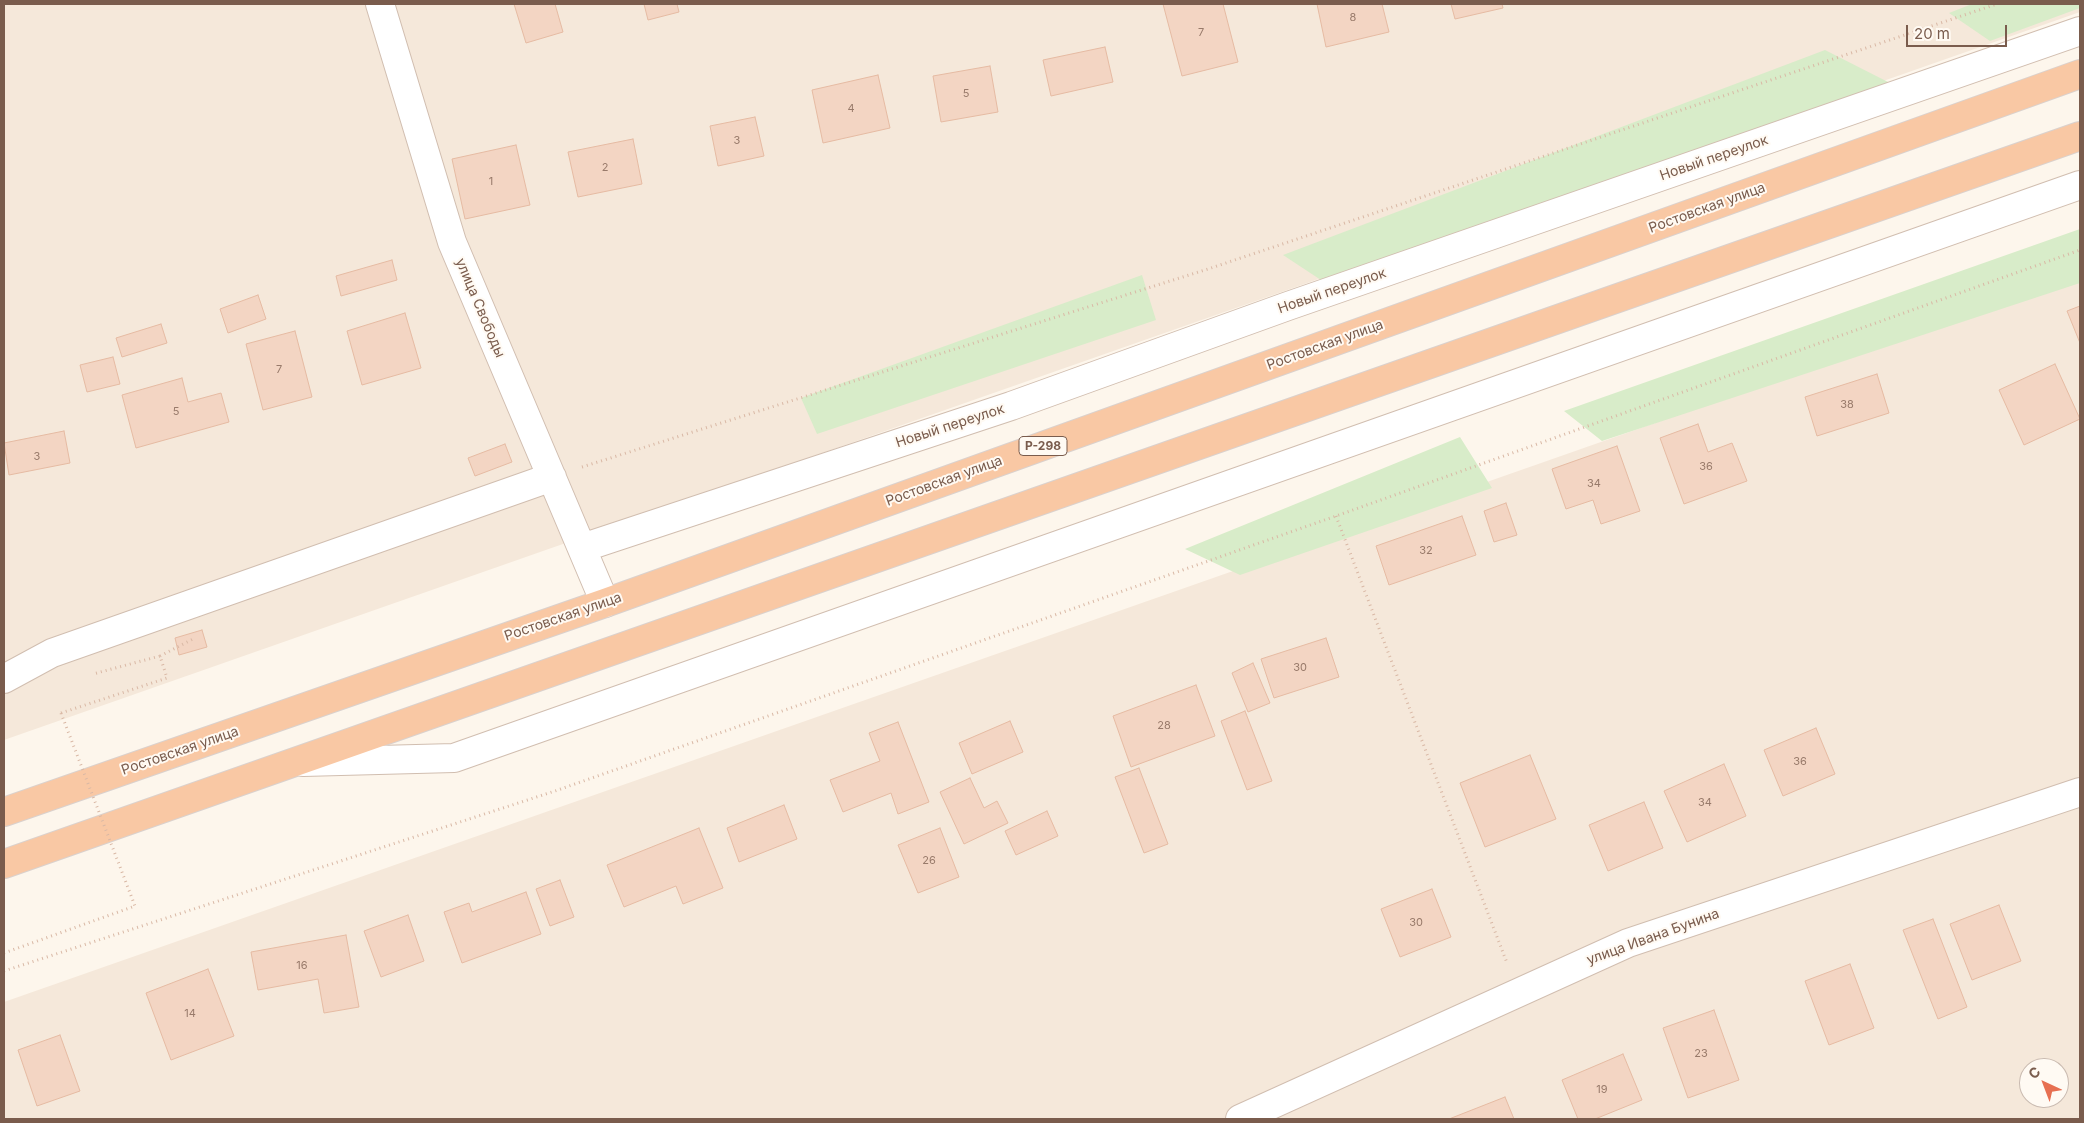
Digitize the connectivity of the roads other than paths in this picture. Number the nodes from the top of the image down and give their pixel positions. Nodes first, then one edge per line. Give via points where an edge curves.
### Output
1 (380, 4) edge
2 (2080, 31) edge
3 (2080, 74) edge
4 (2080, 136) edge
5 (2080, 185) edge
6 (552, 477) junction
7 (582, 548) junction
8 (605, 603) junction
9 (4, 679) edge
10 (297, 762) junction
11 (2080, 792) edge
12 (4, 812) edge
13 (4, 864) edge
14 (1240, 1119) edge

1 - 6 street, улица Свободы via 452,242
2 - 7 street, Новый переулок via 1288,306 1011,406
3 - 8 highway, Ростовская улица / Р-298
4 - 10 highway
5 - 10 street via 454,758
6 - 7 street, улица Свободы
6 - 9 street via 52,653
7 - 8 street, улица Свободы
8 - 12 highway, Ростовская улица / Р-298
10 - 13 highway
11 - 14 street, улица Ивана Бунина via 1628,943

